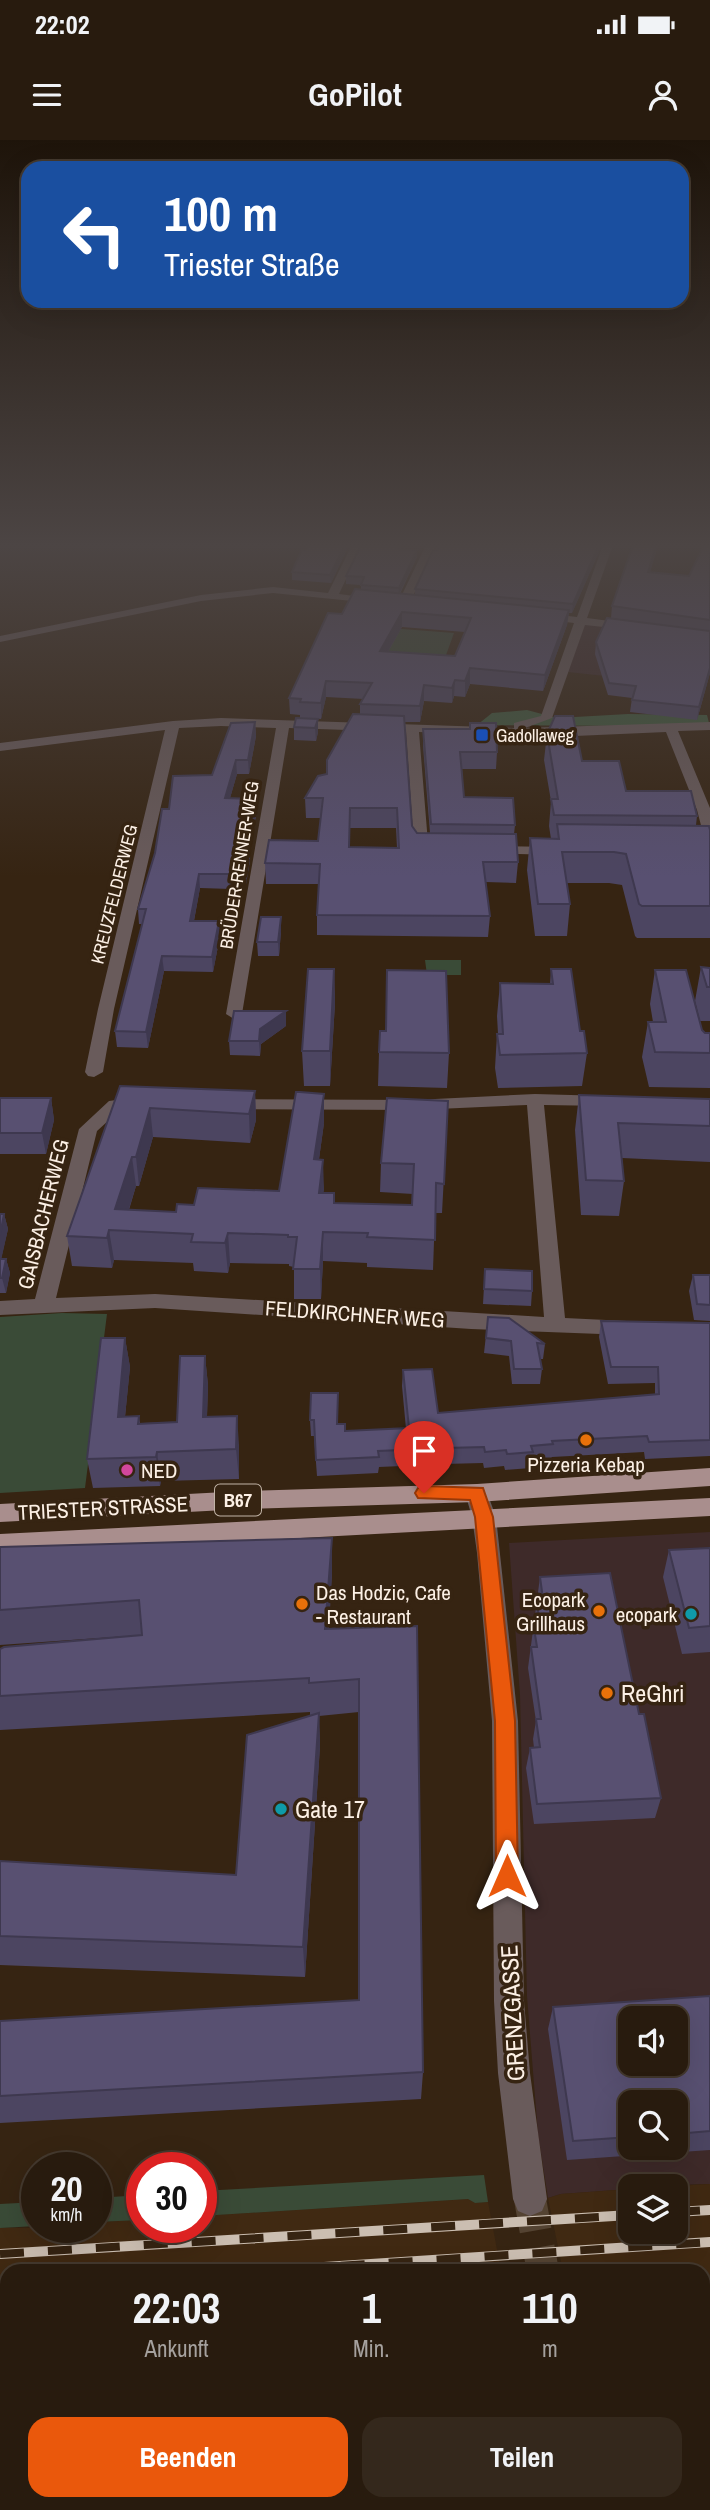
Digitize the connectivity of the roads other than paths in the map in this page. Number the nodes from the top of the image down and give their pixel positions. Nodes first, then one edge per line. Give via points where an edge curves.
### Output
1 (569, 656) edge
2 (283, 723) junction
3 (173, 725) junction
4 (710, 726) edge
5 (412, 728) junction
6 (671, 729) junction
7 (483, 731) junction
8 (0, 747) edge
9 (710, 833) edge
10 (449, 850) edge
11 (477, 850) edge
12 (574, 851) edge
13 (234, 1014) edge
14 (94, 1072) dead end
15 (536, 1099) junction
16 (151, 1102) edge
17 (629, 1102) edge
18 (207, 1103) edge
19 (44, 1305) junction
20 (0, 1308) edge
21 (555, 1326) junction
22 (646, 1328) edge
23 (710, 1477) edge
24 (477, 1493) junction
25 (710, 1507) edge
26 (0, 1514) edge
27 (484, 1517) junction
28 (0, 1544) edge
29 (530, 2199) tunnel mouth

1 - 7 street via 545,718 530,725
2 - 3 street
2 - 5 street
2 - 13 street, BRÜDER-RENNER-WEG
3 - 8 street
3 - 14 street, KREUZFELDERWEG
4 - 6 street
5 - 7 street
5 - 10 street via 421,846
6 - 7 street
6 - 9 street
11 - 12 street
15 - 17 street
15 - 18 street via 415,1105
15 - 21 street
16 - 19 street, GAISBACHERWEG via 115,1105 88,1129
19 - 20 street, FELDKIRCHNER WEG
19 - 21 street, FELDKIRCHNER WEG via 155,1301
21 - 22 street, FELDKIRCHNER WEG
23 - 24 main road, TRIESTER STRASSE / B67
24 - 26 main road, TRIESTER STRASSE / B67
24 - 27 street, GRENZGASSE
25 - 27 main road, TRIESTER STRASSE / B67
27 - 28 main road, TRIESTER STRASSE / B67
27 - 29 street, GRENZGASSE via 505,1721 509,2001

